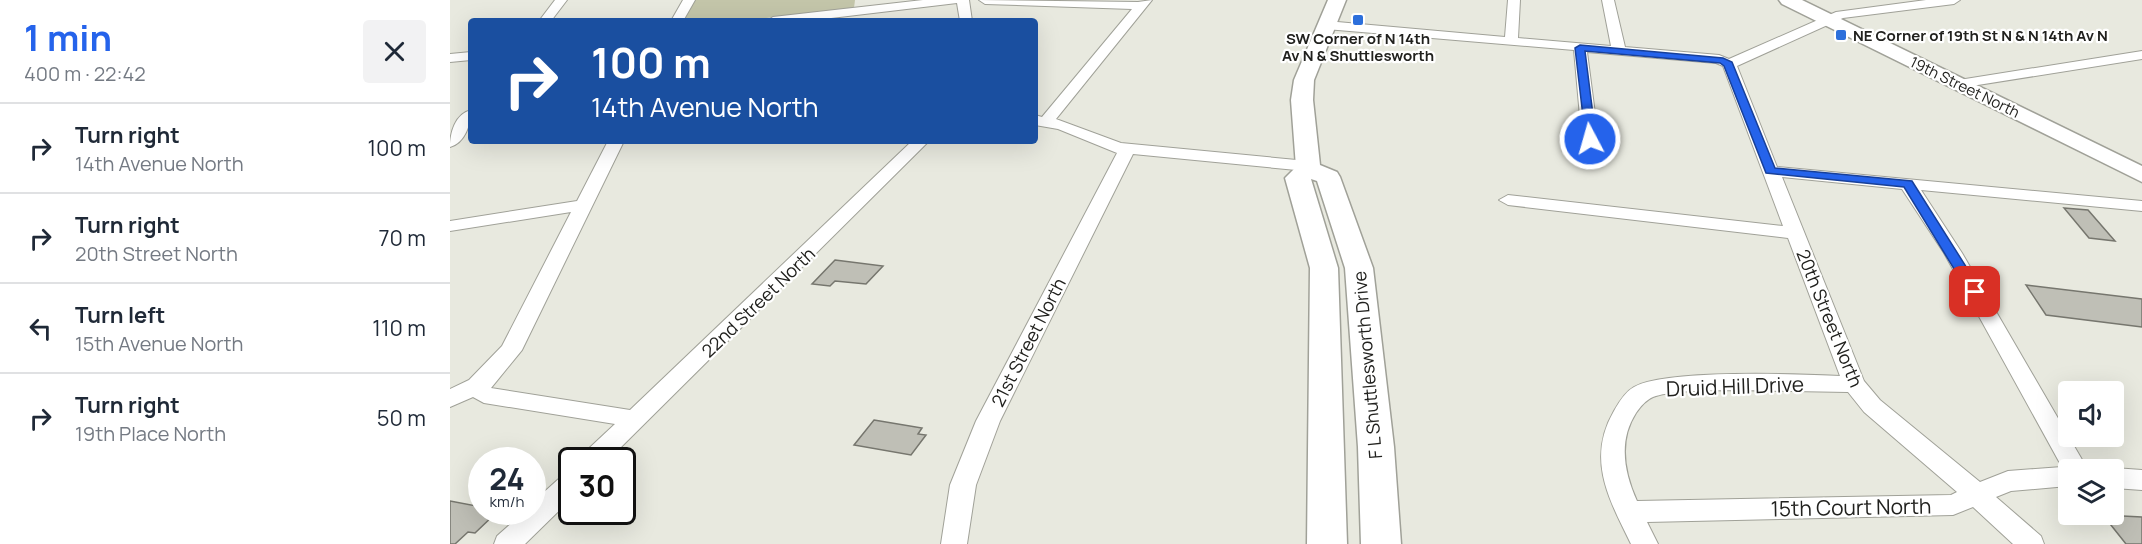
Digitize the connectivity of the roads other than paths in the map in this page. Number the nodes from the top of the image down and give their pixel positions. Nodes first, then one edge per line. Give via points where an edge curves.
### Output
1 (561, 0) edge
2 (689, 0) edge
3 (955, 0) edge
4 (963, 0) edge
5 (985, 0) edge
6 (1337, 0) edge
7 (1514, 0) edge
8 (1608, 0) edge
9 (1788, 0) edge
10 (1954, 0) edge
11 (1144, 3) edge
12 (547, 18) edge
13 (679, 18) edge
14 (799, 18) edge
15 (966, 18) edge
16 (1828, 20) junction
17 (1326, 26) junction
18 (1511, 42) junction
19 (1580, 48) junction
20 (1619, 51) junction
21 (2142, 55) edge
22 (468, 56) edge
23 (450, 58) edge
24 (1729, 64) junction
25 (1959, 84) junction
26 (468, 119) edge
27 (1041, 121) edge
28 (450, 142) edge
29 (615, 144) edge
30 (918, 144) edge
31 (1596, 144) dead end
32 (1127, 150) junction
33 (1307, 167) junction
34 (1770, 171) junction
35 (2142, 176) edge
36 (1908, 184) junction
37 (1508, 200) dead end
38 (585, 205) junction
39 (2142, 206) edge
40 (450, 226) edge
41 (1795, 233) junction
42 (1854, 384) junction
43 (477, 386) junction
44 (450, 399) edge
45 (636, 419) junction
46 (607, 447) edge
47 (2070, 459) edge
48 (2058, 477) edge
49 (2124, 479) edge
50 (2142, 480) edge
51 (558, 495) edge
52 (1979, 496) junction
53 (1629, 512) junction
54 (507, 544) edge
55 (954, 544) edge
56 (1327, 544) edge
57 (1381, 544) edge
58 (1645, 544) edge
59 (2031, 544) edge

1 - 12 street
2 - 13 street
3 - 14 street
4 - 15 street
5 - 11 street
6 - 17 main road, F L Shuttlesworth Drive
7 - 18 street
8 - 20 street
9 - 16 main road, 19th Street North
10 - 16 street via 1840,15
11 - 27 street
16 - 24 street
16 - 25 main road, 19th Street North
17 - 18 street
17 - 33 main road, F L Shuttlesworth Drive via 1304,80
18 - 19 street
19 - 20 street
19 - 31 street via 1590,139
20 - 24 street via 1719,59
21 - 25 street
22 - 23 street
24 - 34 street, 20th Street North
25 - 35 main road, 19th Street North
26 - 28 street
27 - 32 street
29 - 38 street
30 - 45 street, 22nd Street North
32 - 33 street
32 - 55 street, 21st Street North via 988,421 963,485
33 - 56 main road, F L Shuttlesworth Drive via 1297,178 1324,268
33 - 57 main road, F L Shuttlesworth Drive via 1328,177 1359,268
34 - 36 street
34 - 41 street, 20th Street North
36 - 39 street
36 - 47 street via 1953,253
37 - 41 street
38 - 40 street
38 - 43 street via 511,350
41 - 42 street, 20th Street North
42 - 52 street, 20th Street North via 1872,406
42 - 53 street, Druid Hill Drive via 1694,385 1645,391 1618,420 1611,440 1612,465
43 - 44 street
43 - 45 street via 484,395
45 - 46 street, 22nd Street North
48 - 52 street, 15th Court North via 2008,481
49 - 50 street
51 - 54 street
52 - 53 street, 15th Court North via 1953,505
52 - 59 street, 20th Street North
53 - 58 street, Druid Hill Drive

